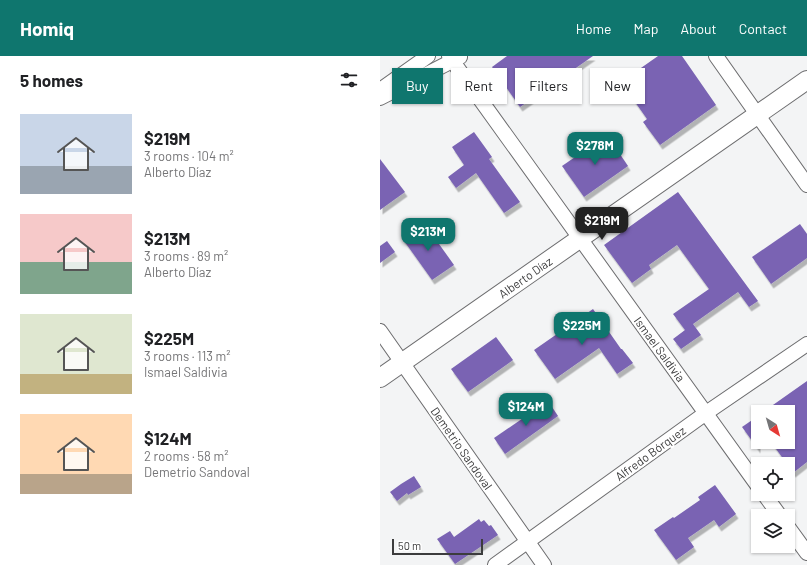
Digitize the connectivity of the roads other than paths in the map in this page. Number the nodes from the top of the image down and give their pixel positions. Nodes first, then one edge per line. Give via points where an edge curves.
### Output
1 (428, 56) edge
2 (716, 56) edge
3 (454, 57) edge
4 (807, 80) edge
5 (380, 90) edge
6 (380, 98) edge
7 (757, 115) junction
8 (807, 185) edge
9 (580, 238) junction
10 (380, 331) edge
11 (807, 344) edge
12 (401, 362) junction
13 (380, 378) edge
14 (706, 414) junction
15 (751, 476) edge
16 (795, 537) edge
17 (527, 542) junction
18 (807, 553) edge
19 (495, 565) edge
20 (544, 565) edge

1 - 5 street
2 - 7 street
3 - 6 street
3 - 9 street, Ismael Saldivia
4 - 7 street, Alberto Díaz
7 - 8 street
7 - 9 street, Alberto Díaz
9 - 12 street, Alberto Díaz
9 - 14 street, Ismael Saldivia
10 - 12 street, Demetrio Sandoval
11 - 14 street, Alfredo Bórquez
12 - 13 street, Alberto Díaz
12 - 17 street, Demetrio Sandoval
14 - 15 street, Ismael Saldivia
14 - 17 street, Alfredo Bórquez
16 - 18 street
17 - 19 street, Alfredo Bórquez
17 - 20 street, Demetrio Sandoval

